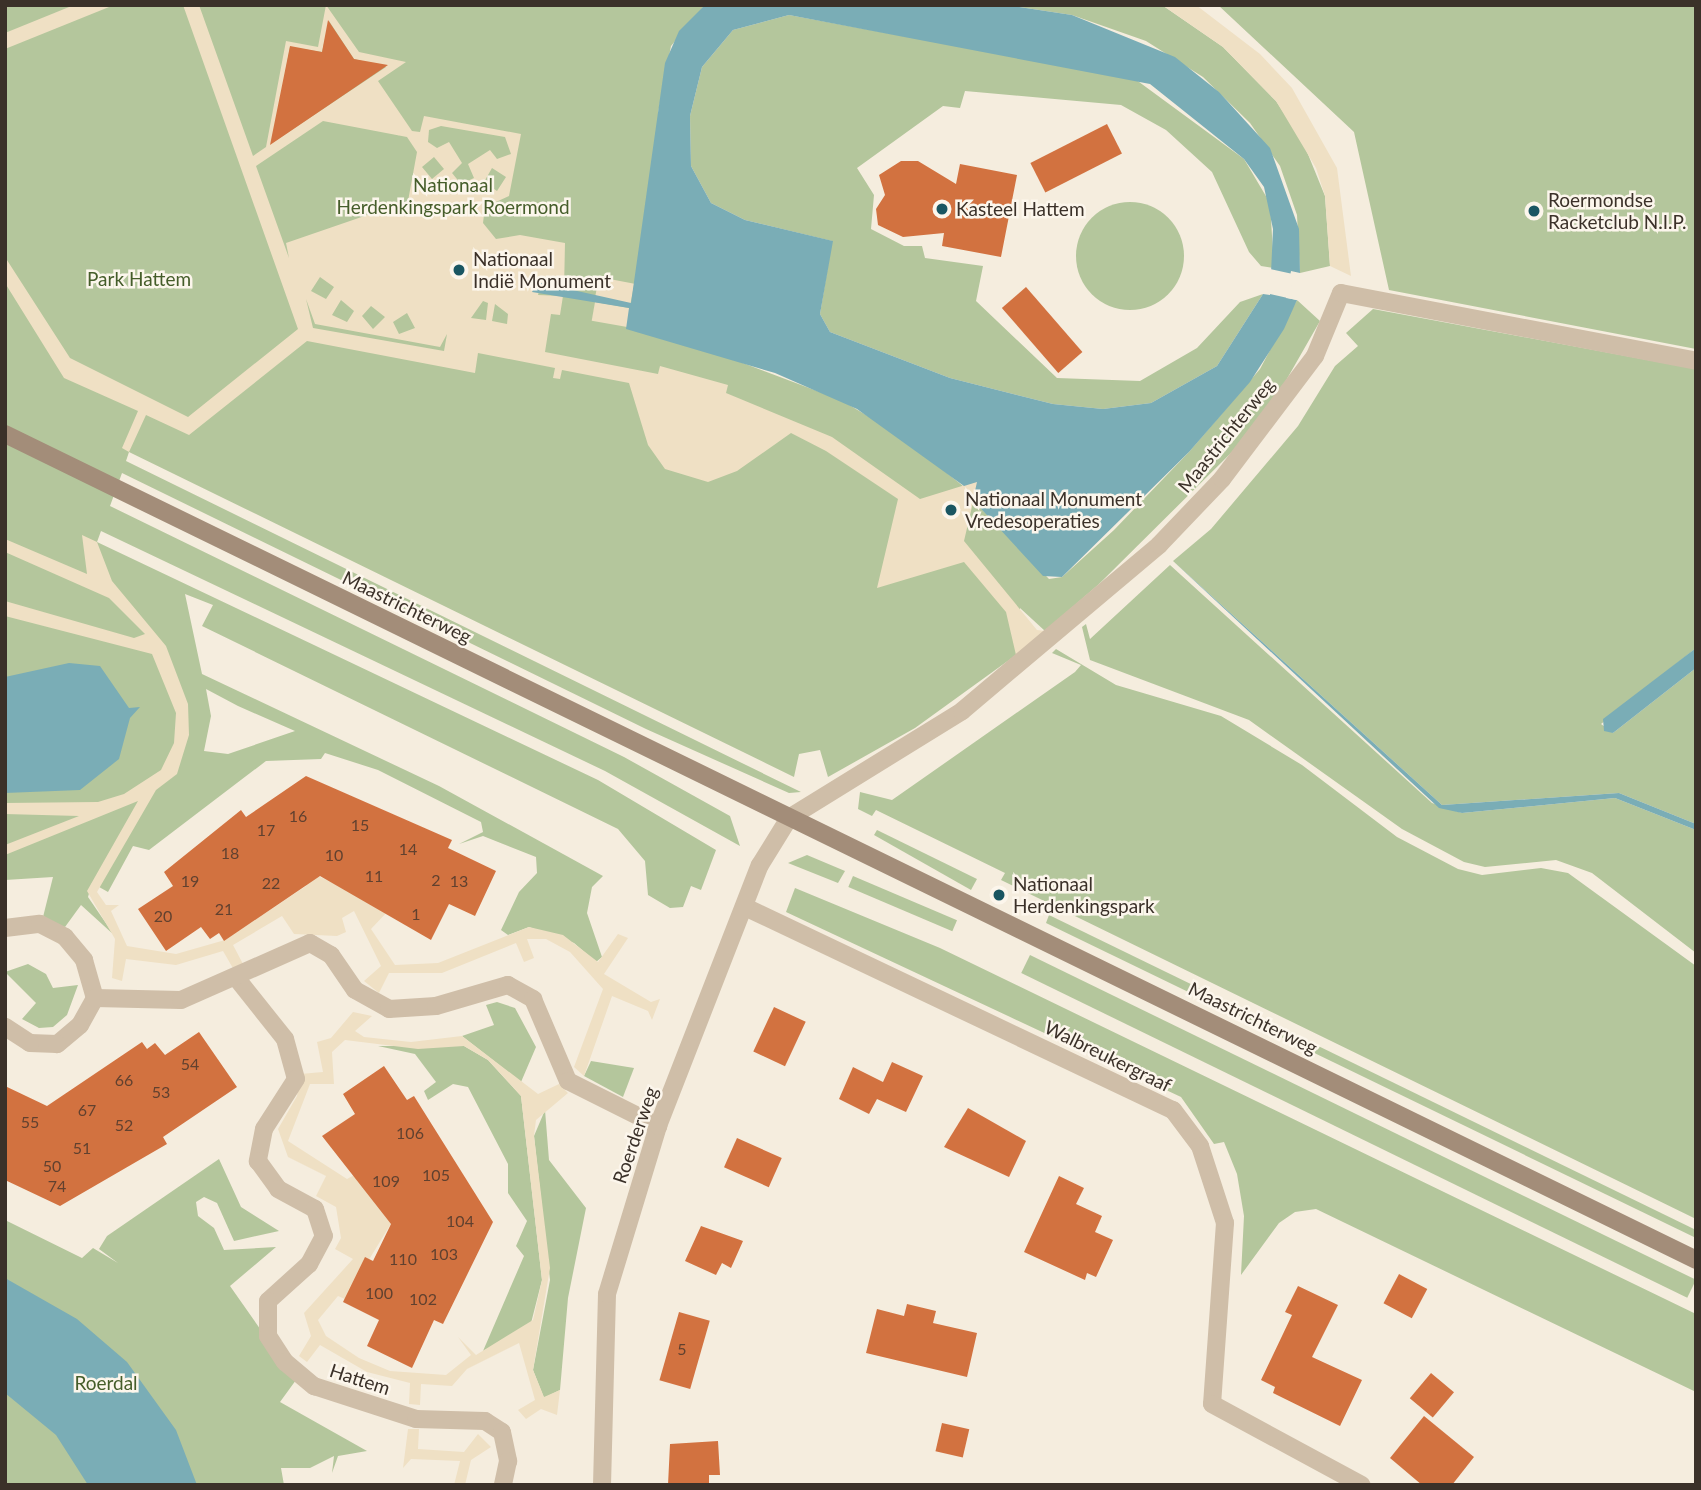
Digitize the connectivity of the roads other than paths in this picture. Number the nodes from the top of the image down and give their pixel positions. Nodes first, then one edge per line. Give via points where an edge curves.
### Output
1 (1696, 361) edge
2 (5, 434) edge
3 (789, 818) junction
4 (745, 907) junction
5 (5, 928) edge
6 (238, 980) junction
7 (95, 998) junction
8 (5, 1027) edge
9 (658, 1126) junction
10 (1696, 1260) edge
11 (503, 1485) edge
12 (602, 1485) edge
13 (1362, 1485) edge

1 - 3 street, Maastrichterweg via 1341,293 1315,356 1222,480 1159,545 962,711
2 - 3 main road, Maastrichterweg
3 - 4 street, Roerderweg via 760,865
3 - 10 main road, Maastrichterweg
4 - 9 street, Roerderweg
4 - 13 street, Walbreukergraaf via 1173,1110 1200,1146 1225,1223 1212,1404
5 - 7 street via 40,924 65,937 84,960
6 - 7 street via 181,1000
6 - 9 street via 271,955 310,943 331,955 355,990 390,1009 436,1006 508,985 533,999 568,1081
6 - 11 street, Hattem via 285,1039 296,1079 264,1129 258,1161 278,1189 315,1209 324,1236 309,1264 268,1301 268,1336 285,1362 313,1386 416,1419 485,1422 497,1429 508,1461
7 - 8 street via 80,1025 57,1044 30,1043
9 - 12 street, Roerderweg via 607,1294

